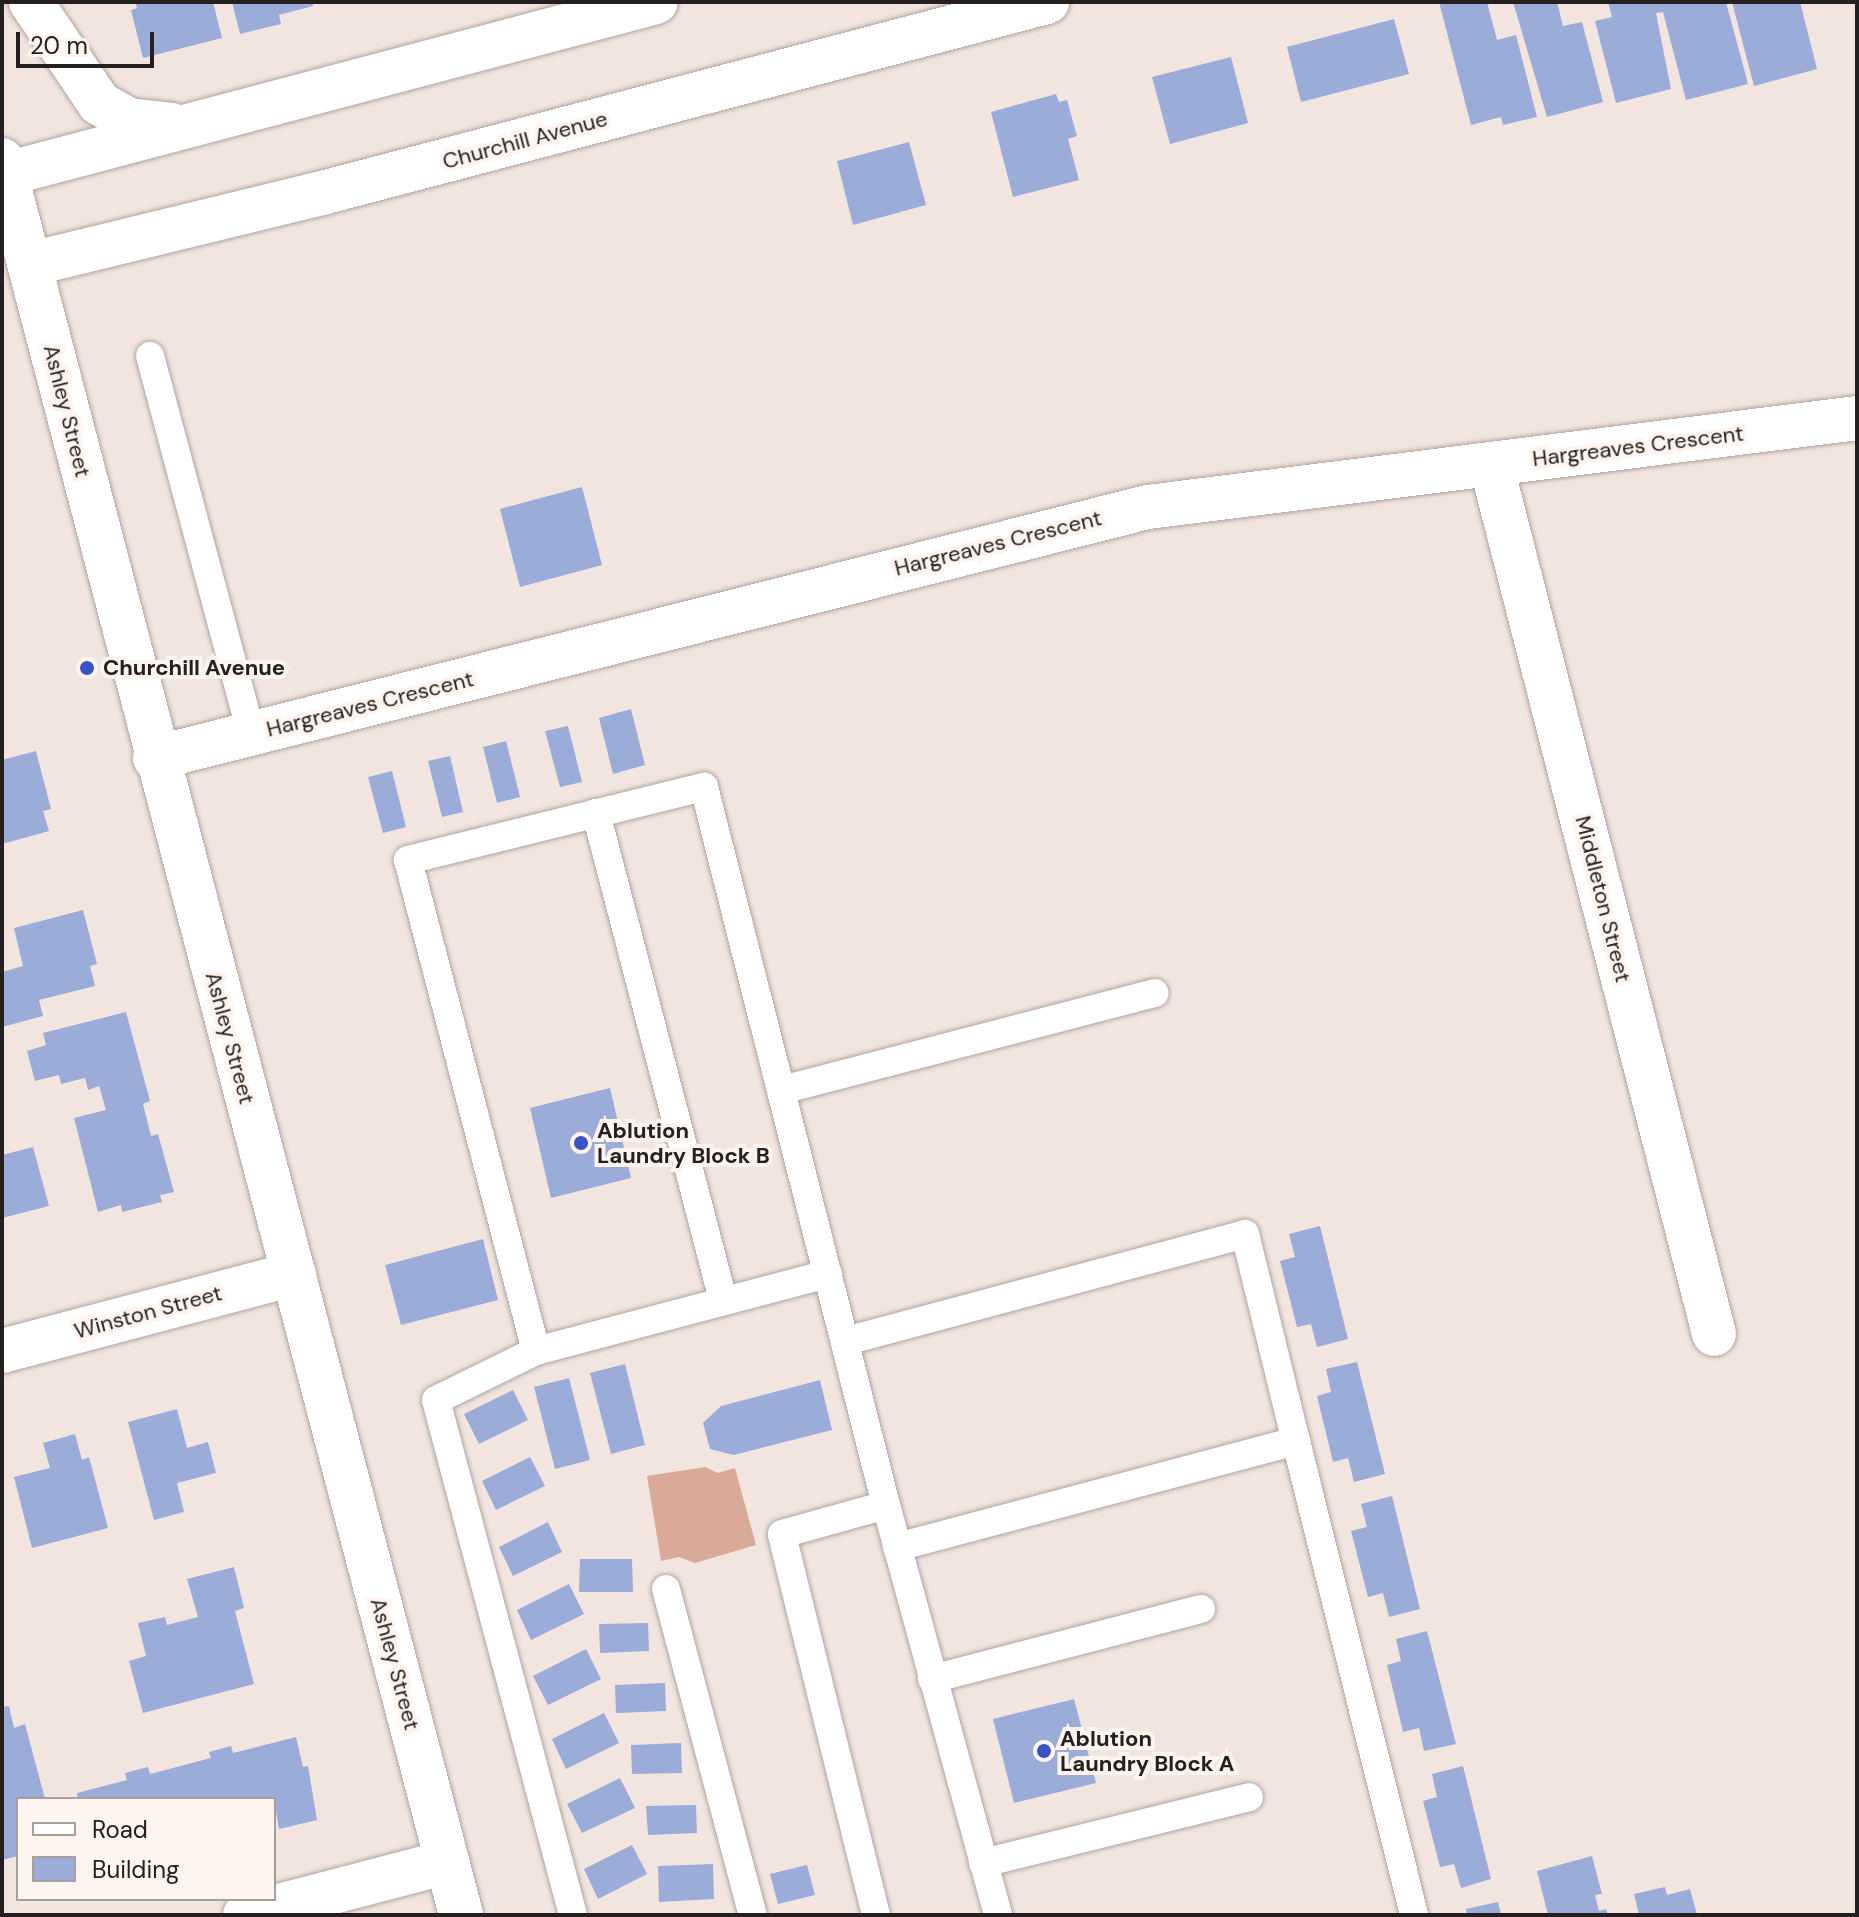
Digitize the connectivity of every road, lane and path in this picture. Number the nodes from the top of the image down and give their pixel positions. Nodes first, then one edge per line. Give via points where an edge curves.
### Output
1 (31, 2) edge
2 (656, 2) edge
3 (1047, 2) edge
4 (186, 126) junction
5 (3, 170) edge
6 (16, 267) edge
7 (150, 356) dead end
8 (1857, 418) edge
9 (1491, 464) junction
10 (251, 734) junction
11 (155, 758) junction
12 (596, 813) junction
13 (1155, 993) dead end
14 (782, 1090) junction
15 (294, 1274) junction
16 (828, 1274) junction
17 (723, 1300) junction
18 (1714, 1334) dead end
19 (846, 1341) junction
20 (2, 1351) edge
21 (536, 1351) junction
22 (1296, 1441) junction
23 (886, 1505) junction
24 (897, 1547) junction
25 (666, 1589) dead end
26 (1201, 1609) dead end
27 (932, 1679) junction
28 (1249, 1797) dead end
29 (447, 1862) junction
30 (983, 1863) junction
31 (245, 1915) edge
32 (461, 1915) edge
33 (573, 1915) edge
34 (753, 1915) edge
35 (876, 1915) edge
36 (998, 1915) edge
37 (1414, 1915) edge

1 - 4 main road via 77,78 104,108 137,122
2 - 4 main road
3 - 6 main road, Churchill Avenue via 322,193
4 - 5 main road
5 - 6 main road, Ashley Street
6 - 11 main road, Ashley Street
7 - 10 lane
8 - 9 main road, Hargreaves Crescent
9 - 10 main road, Hargreaves Crescent via 1227,495 1097,518
9 - 18 main road, Middleton Street
10 - 11 main road, Hargreaves Crescent
11 - 15 main road, Ashley Street
12 - 14 lane via 704,787
12 - 17 lane
12 - 21 lane via 408,860
13 - 14 lane
14 - 16 lane
15 - 20 main road, Winston Street
15 - 29 main road, Ashley Street
16 - 17 lane
16 - 19 lane
17 - 21 lane
19 - 22 lane via 1245,1234
19 - 23 lane
21 - 33 lane via 436,1400
22 - 24 lane
22 - 37 lane
23 - 24 lane
23 - 35 lane via 782,1534
24 - 27 lane
25 - 34 lane
26 - 27 lane
27 - 30 lane
28 - 30 lane
29 - 31 main road
29 - 32 main road, Ashley Street
30 - 36 lane

